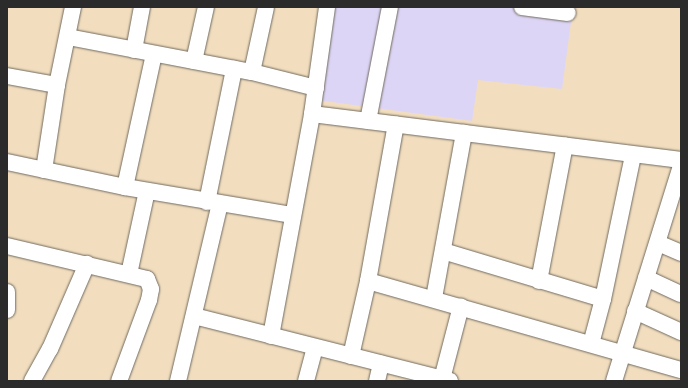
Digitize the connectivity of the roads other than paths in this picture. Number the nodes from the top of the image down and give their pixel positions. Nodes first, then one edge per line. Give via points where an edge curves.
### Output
1 (73, 7) edge
2 (142, 7) edge
3 (206, 7) edge
4 (266, 7) edge
5 (327, 7) edge
6 (390, 7) edge
7 (522, 7) edge
8 (568, 13) dead end
9 (68, 37) junction
10 (134, 50) junction
11 (154, 54) junction
12 (194, 61) junction
13 (234, 69) junction
14 (252, 72) junction
15 (7, 76) edge
16 (57, 85) junction
17 (316, 88) junction
18 (312, 114) junction
19 (368, 121) junction
20 (396, 124) junction
21 (464, 133) junction
22 (565, 146) junction
23 (633, 156) junction
24 (681, 160) edge
25 (7, 162) edge
26 (681, 166) edge
27 (44, 170) junction
28 (125, 187) junction
29 (147, 191) junction
30 (213, 203) junction
31 (675, 211) edge
32 (294, 215) junction
33 (658, 243) junction
34 (7, 246) edge
35 (443, 251) junction
36 (681, 253) edge
37 (87, 264) junction
38 (129, 274) junction
39 (646, 278) junction
40 (368, 281) junction
41 (539, 281) junction
42 (7, 292) edge
43 (681, 294) edge
44 (434, 298) junction
45 (603, 299) junction
46 (461, 306) junction
47 (7, 310) edge
48 (635, 311) junction
49 (194, 316) junction
50 (681, 332) edge
51 (271, 336) junction
52 (591, 344) junction
53 (315, 348) junction
54 (623, 353) junction
55 (351, 356) junction
56 (381, 363) junction
57 (681, 370) edge
58 (446, 380) edge
59 (32, 381) edge
60 (119, 381) edge
61 (178, 381) edge
62 (306, 381) edge
63 (377, 381) edge
64 (614, 381) edge

1 - 9 street
2 - 10 street
3 - 12 street
4 - 14 street
5 - 17 street
6 - 19 street
7 - 8 street
9 - 10 street
9 - 16 street
10 - 11 street
11 - 12 street
11 - 28 street
12 - 13 street
13 - 14 street
13 - 30 street
14 - 17 street
15 - 16 street
16 - 27 street
17 - 18 street
18 - 19 street
18 - 32 street
19 - 20 street
20 - 21 street
20 - 40 street
21 - 22 street
21 - 35 street
22 - 23 street
22 - 41 street
23 - 24 street
23 - 45 street
25 - 27 street
26 - 31 street
27 - 28 street
28 - 29 street
29 - 30 street
29 - 38 street
30 - 32 street
30 - 49 street
31 - 33 street
32 - 51 street
33 - 36 street
33 - 39 street
34 - 37 street
35 - 41 street
35 - 44 street
37 - 38 street
37 - 59 street via 50,349
38 - 60 street via 147,279 151,289
39 - 43 street
39 - 48 street
40 - 44 street
40 - 55 street
41 - 45 street
42 - 47 street
44 - 46 street
45 - 52 street
46 - 52 street
46 - 58 street
48 - 50 street
48 - 54 street
49 - 51 street
49 - 61 street
51 - 53 street
52 - 54 street
53 - 55 street
53 - 62 street
54 - 57 street
54 - 64 street
55 - 56 street
56 - 58 street
56 - 63 street

